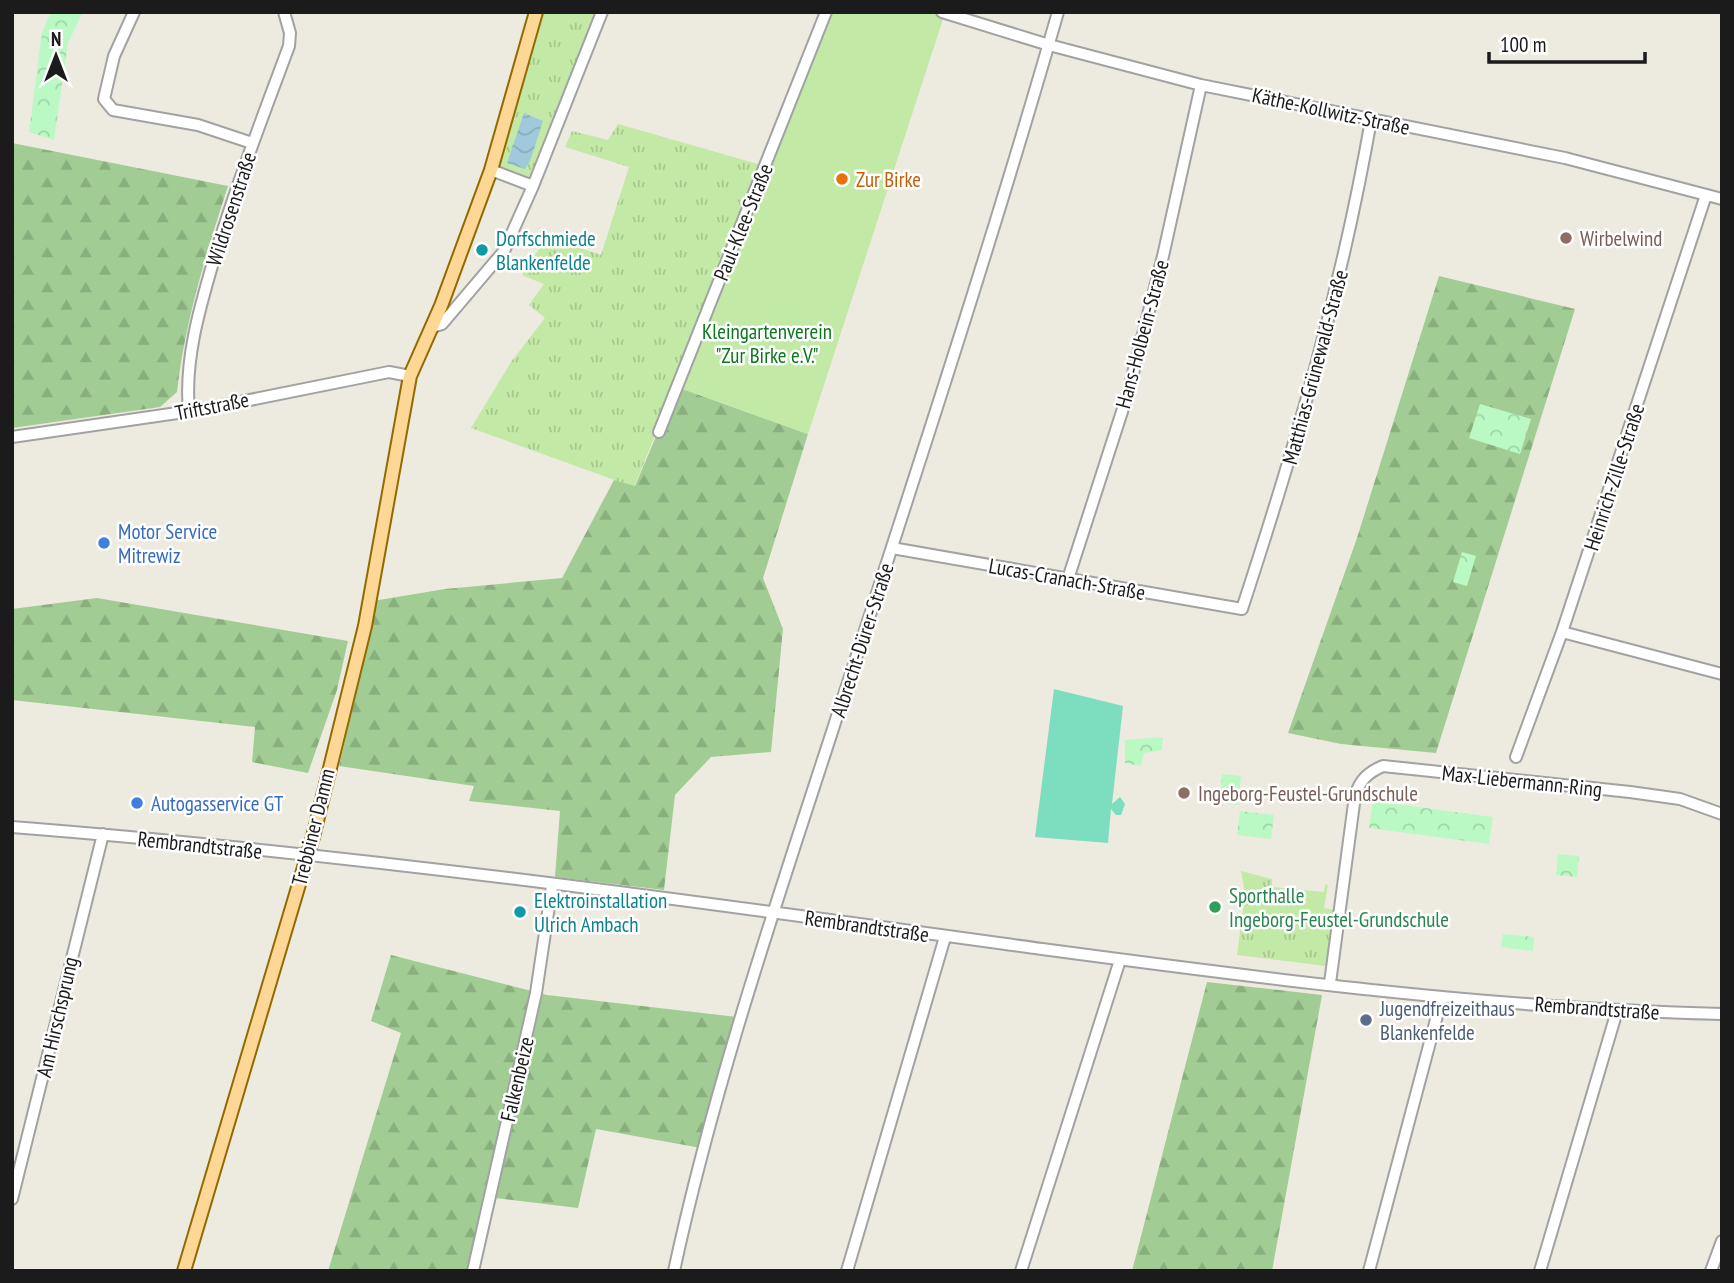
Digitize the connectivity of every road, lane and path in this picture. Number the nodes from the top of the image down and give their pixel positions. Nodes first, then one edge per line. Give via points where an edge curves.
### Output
1 (134, 12) edge
2 (284, 12) edge
3 (536, 12) edge
4 (602, 12) edge
5 (827, 12) edge
6 (942, 12) edge
7 (1058, 12) edge
8 (1049, 46) junction
9 (1201, 85) junction
10 (1371, 120) junction
11 (252, 143) junction
12 (491, 170) junction
13 (533, 186) junction
14 (1706, 195) junction
15 (1722, 199) edge
16 (432, 327) junction
17 (410, 376) junction
18 (189, 411) junction
19 (659, 432) dead end
20 (12, 436) edge
21 (892, 548) junction
22 (1068, 579) junction
23 (1242, 609) joint
24 (1562, 632) junction
25 (1722, 674) edge
26 (1516, 757) dead end
27 (1722, 814) edge
28 (12, 827) edge
29 (103, 834) junction
30 (307, 857) junction
31 (552, 886) junction
32 (773, 914) junction
33 (945, 937) junction
34 (1120, 960) junction
35 (1330, 983) junction
36 (1442, 997) junction
37 (1617, 1012) junction
38 (1722, 1014) edge
39 (12, 1199) edge
40 (1722, 1241) edge
41 (184, 1271) edge
42 (473, 1271) edge
43 (674, 1271) edge
44 (847, 1271) edge
45 (1021, 1271) edge
46 (1370, 1271) edge
47 (1540, 1271) edge
48 (1711, 1271) edge

1 - 11 street via 114,57 106,105 198,125
2 - 11 street, Wildrosenstraße via 289,46
3 - 12 main road, Trebbiner Damm
4 - 13 street
5 - 19 street, Paul-Klee-Straße
6 - 8 street, Käthe-Kollwitz-Straße
7 - 8 street, Albrecht-Dürer-Straße
8 - 9 street, Käthe-Kollwitz-Straße
8 - 21 street, Albrecht-Dürer-Straße
9 - 10 street, Käthe-Kollwitz-Straße
9 - 22 street, Hans-Holbein-Straße via 1128,393
10 - 14 street, Käthe-Kollwitz-Straße via 1565,158
10 - 23 street, Matthias-Grünewald-Straße via 1336,296 1295,449
11 - 18 street, Wildrosenstraße via 201,303 187,381
12 - 13 street
12 - 16 main road, Trebbiner Damm
13 - 16 street via 503,251 442,324
14 - 15 street, Käthe-Kollwitz-Straße
14 - 24 street, Heinrich-Zille-Straße
16 - 17 main road, Trebbiner Damm
17 - 18 street, Triftstraße via 389,372
17 - 30 main road, Trebbiner Damm via 362,638
18 - 20 street, Triftstraße
21 - 22 street, Lucas-Cranach-Straße
21 - 32 street, Albrecht-Dürer-Straße
22 - 23 street, Lucas-Cranach-Straße
24 - 25 street
24 - 26 street, Heinrich-Zille-Straße
27 - 35 street, Max-Liebermann-Ring via 1680,799 1630,792 1383,766 1376,769 1359,784 1355,796
28 - 29 street, Rembrandtstraße
29 - 30 street, Rembrandtstraße
29 - 39 street, Am Hirschsprung
30 - 31 street, Rembrandtstraße
30 - 41 main road, Trebbiner Damm
31 - 32 street, Rembrandtstraße
31 - 42 street, Falkenbeize via 536,993
32 - 33 street, Rembrandtstraße
32 - 43 street, Albrecht-Dürer-Straße via 698,1168
33 - 34 street, Rembrandtstraße
33 - 44 street
34 - 35 street, Rembrandtstraße
34 - 45 street
35 - 36 street, Rembrandtstraße
36 - 37 street, Rembrandtstraße
36 - 46 street
37 - 38 street, Rembrandtstraße
37 - 47 street
40 - 48 street

